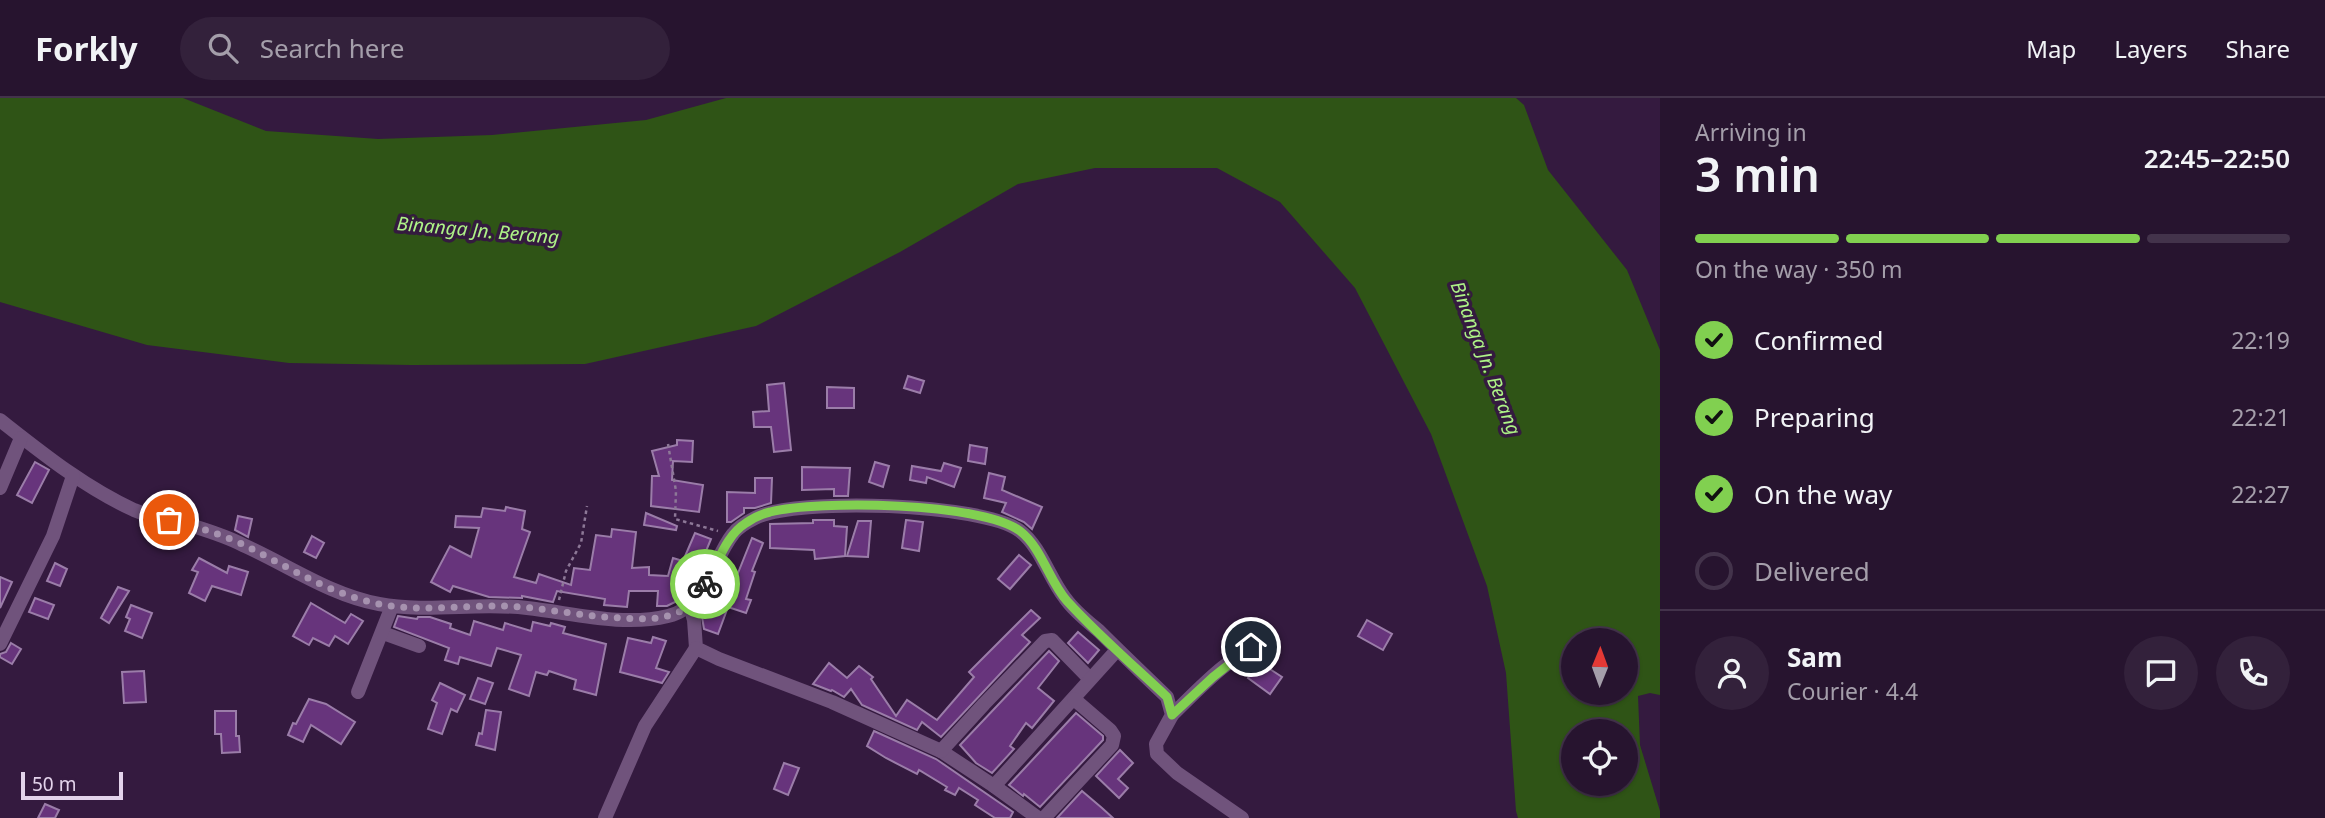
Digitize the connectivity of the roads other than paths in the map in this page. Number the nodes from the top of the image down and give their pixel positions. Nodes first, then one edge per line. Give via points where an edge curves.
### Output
1 (0, 419) edge
2 (21, 438) junction
3 (73, 476) junction
4 (0, 488) edge
5 (392, 606) junction
6 (690, 606) junction
7 (383, 633) junction
8 (1266, 642) dead end
9 (0, 644) edge
10 (419, 646) dead end
11 (696, 648) junction
12 (1117, 650) junction
13 (1089, 678) junction
14 (358, 692) dead end
15 (1074, 699) junction
16 (1172, 715) junction
17 (941, 751) junction
18 (994, 786) junction
19 (605, 818) edge
20 (1038, 818) edge
21 (1044, 818) edge
22 (1242, 818) edge

1 - 2 street
2 - 3 street
2 - 4 street
3 - 5 street via 138,511 242,544 332,589
3 - 9 street via 53,536
5 - 6 street via 505,606 635,619 668,616
5 - 7 street
6 - 11 street
6 - 12 street via 731,535 759,516 812,508 944,509 986,517 1022,532 1066,600
7 - 10 street
7 - 14 street
8 - 16 street via 1239,656
11 - 17 street
11 - 19 street via 645,726
12 - 13 street
12 - 16 street via 1167,697
13 - 15 street
13 - 17 street via 1052,640 1045,641
15 - 18 street
15 - 21 street via 1110,730 1114,741
16 - 22 street via 1156,744 1157,754
17 - 18 street
18 - 20 street

